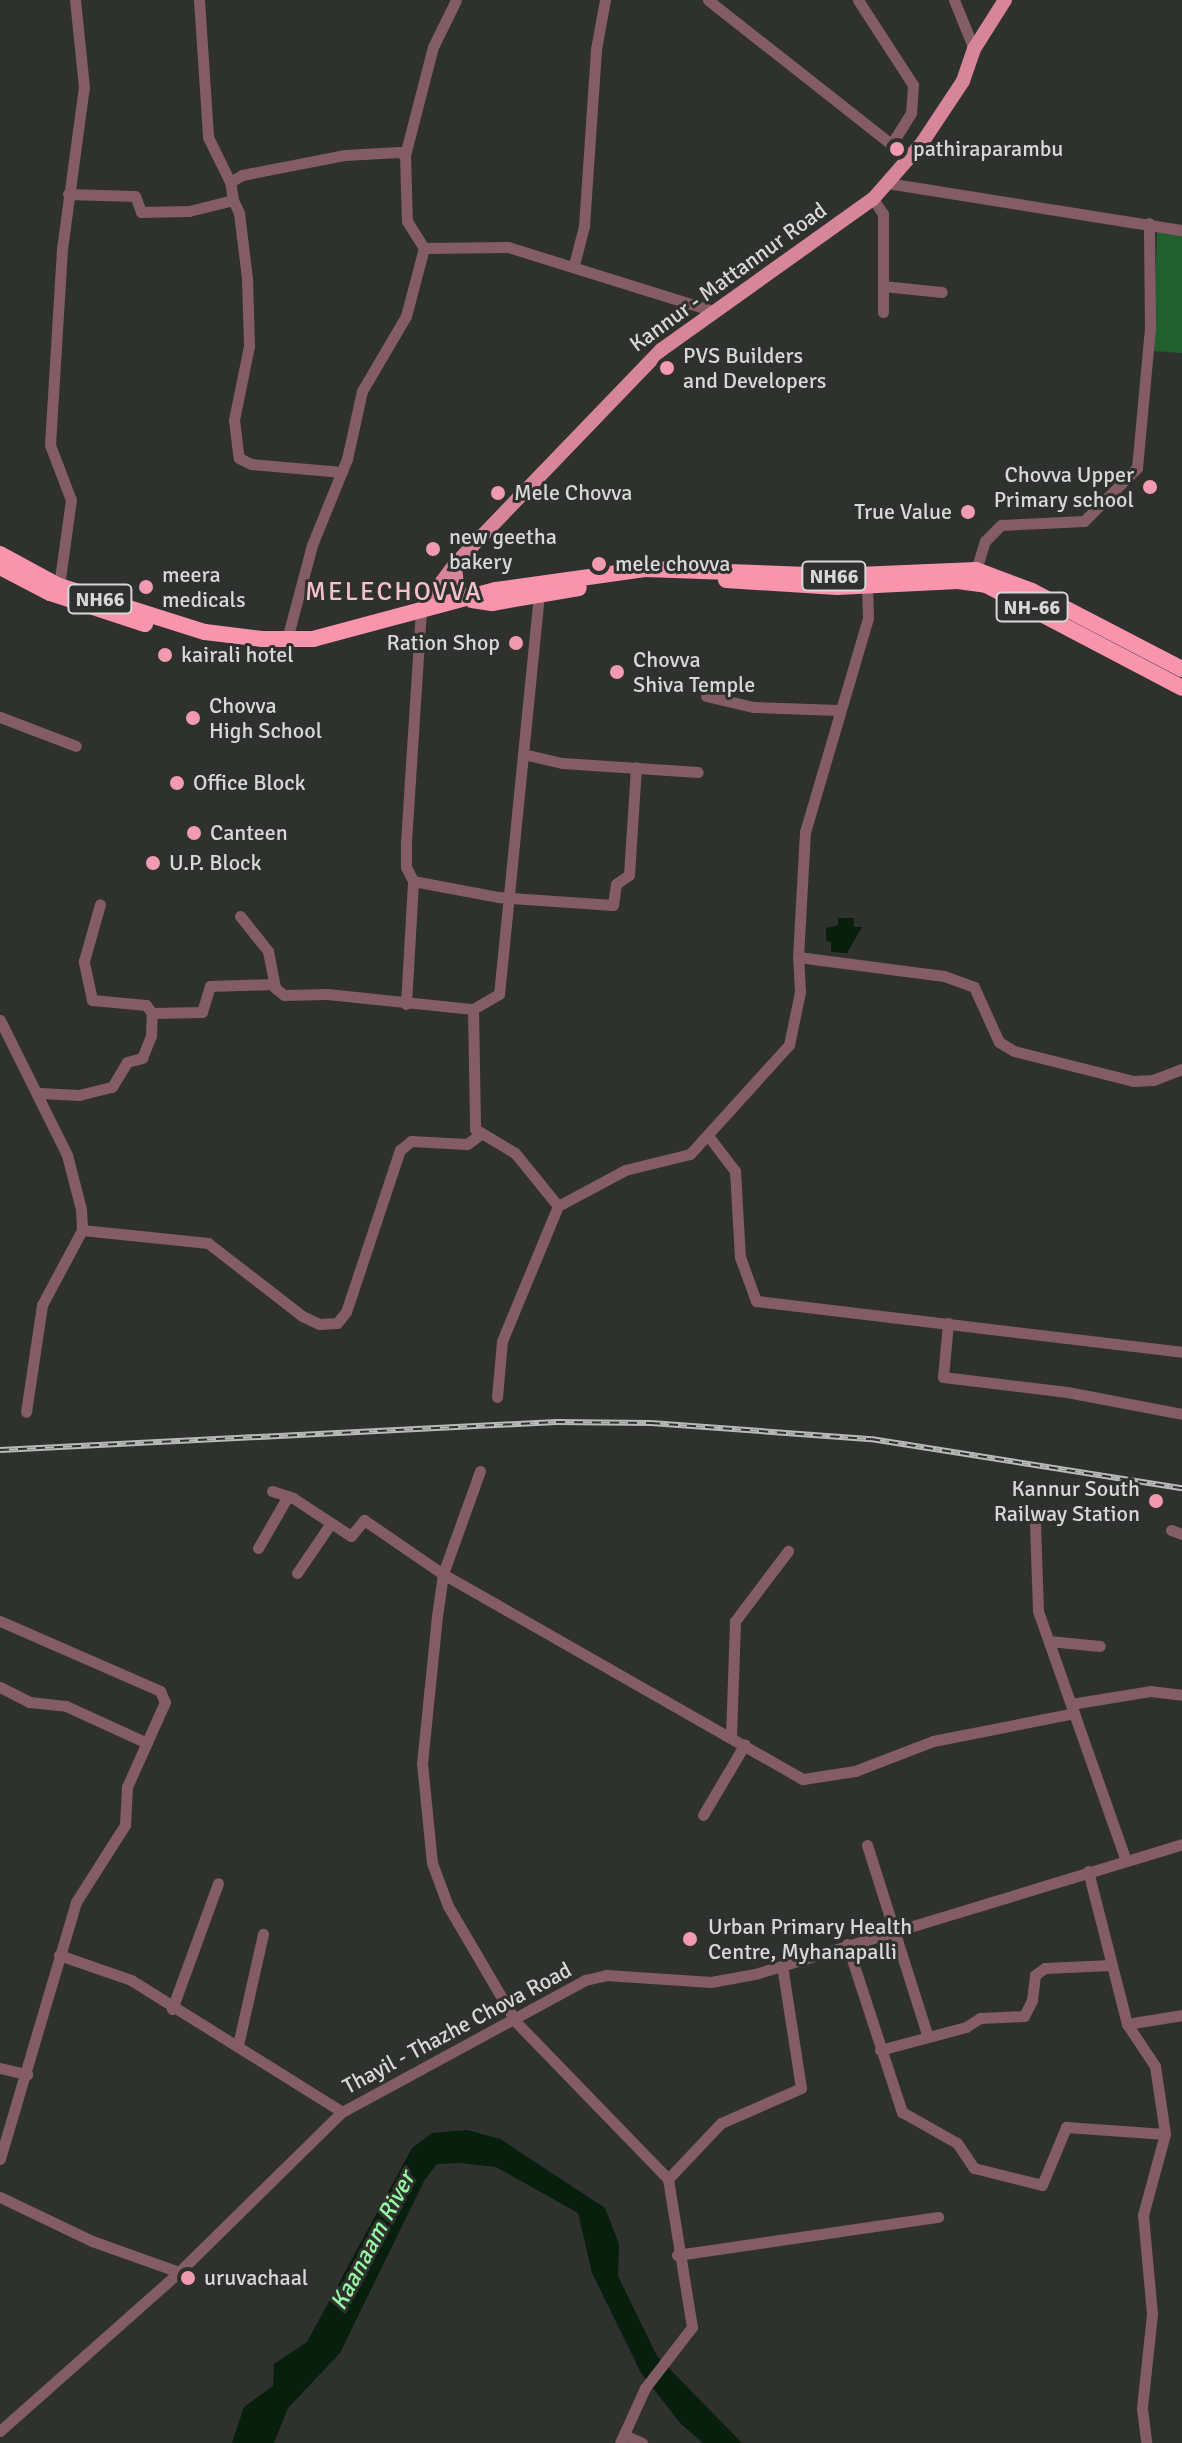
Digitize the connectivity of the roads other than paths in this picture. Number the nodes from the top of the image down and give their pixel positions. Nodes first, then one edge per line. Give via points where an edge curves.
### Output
1 (75, 0) edge
2 (199, 0) edge
3 (456, 0) edge
4 (605, 0) edge
5 (708, 0) edge
6 (858, 0) edge
7 (954, 0) edge
8 (1005, 0) edge
9 (974, 49) junction
10 (892, 143) junction
11 (405, 155) junction
12 (909, 158) junction
13 (230, 182) junction
14 (887, 183) junction
15 (68, 194) junction
16 (873, 199) junction
17 (233, 200) junction
18 (1149, 223) junction
19 (1182, 230) edge
20 (424, 248) junction
21 (574, 265) junction
22 (883, 286) junction
23 (942, 292) dead end
24 (714, 311) junction
25 (883, 312) dead end
26 (342, 472) junction
27 (0, 554) edge
28 (455, 564) junction
29 (0, 567) edge
30 (976, 570) junction
31 (867, 581) junction
32 (59, 586) junction
33 (540, 588) junction
34 (466, 599) junction
35 (421, 610) junction
36 (205, 632) junction
37 (287, 639) junction
38 (1182, 669) edge
39 (1182, 688) edge
40 (706, 696) dead end
41 (838, 710) junction
42 (0, 717) edge
43 (76, 746) dead end
44 (523, 754) junction
45 (636, 767) junction
46 (698, 772) dead end
47 (413, 881) junction
48 (510, 897) junction
49 (100, 904) dead end
50 (240, 916) dead end
51 (798, 957) junction
52 (274, 984) junction
53 (406, 1004) junction
54 (473, 1009) junction
55 (152, 1013) junction
56 (0, 1020) edge
57 (1182, 1069) edge
58 (40, 1093) junction
59 (481, 1134) junction
60 (709, 1137) junction
61 (558, 1206) junction
62 (82, 1230) junction
63 (948, 1323) junction
64 (1182, 1352) edge
65 (497, 1397) dead end
66 (26, 1412) dead end
67 (1182, 1414) edge
68 (480, 1471) dead end
69 (272, 1491) dead end
70 (288, 1496) junction
71 (331, 1523) junction
72 (1035, 1524) dead end
73 (258, 1548) dead end
74 (788, 1551) dead end
75 (297, 1573) dead end
76 (443, 1574) junction
77 (0, 1621) edge
78 (1049, 1641) junction
79 (1100, 1646) dead end
80 (0, 1687) edge
81 (1182, 1695) edge
82 (1072, 1709) junction
83 (731, 1737) junction
84 (147, 1743) junction
85 (745, 1744) junction
86 (703, 1815) dead end
87 (1182, 1844) edge
88 (867, 1845) dead end
89 (1125, 1858) junction
90 (1088, 1871) junction
91 (218, 1883) dead end
92 (891, 1930) junction
93 (263, 1934) dead end
94 (847, 1944) junction
95 (59, 1955) junction
96 (782, 1965) junction
97 (1111, 1965) junction
98 (172, 2009) junction
99 (1182, 2015) edge
100 (516, 2022) junction
101 (1127, 2024) junction
102 (928, 2037) junction
103 (238, 2045) junction
104 (880, 2050) junction
105 (0, 2068) edge
106 (27, 2074) junction
107 (342, 2112) junction
108 (1165, 2134) junction
109 (0, 2159) edge
110 (668, 2179) junction
111 (0, 2197) edge
112 (938, 2217) dead end
113 (677, 2255) junction
114 (179, 2272) junction
115 (0, 2431) edge
116 (622, 2439) edge
117 (642, 2443) edge
118 (1146, 2443) edge

1 - 15 street via 84,87
2 - 13 street via 208,137
3 - 11 street via 433,47
4 - 21 street via 596,49 584,226
5 - 10 street
6 - 10 street via 913,85 911,113
7 - 9 street
8 - 9 main road, Kannur - Mattannur Road
9 - 12 main road, Kannur - Mattannur Road via 963,81
10 - 12 street
11 - 13 street via 336,157
11 - 20 street via 407,221
12 - 14 main road, Kannur - Mattannur Road
13 - 17 street
14 - 16 main road, Kannur - Mattannur Road
14 - 18 street
15 - 17 street via 135,196 143,212 189,211
15 - 32 street via 50,445 71,500
16 - 22 street via 883,214
16 - 24 main road, Kannur - Mattannur Road
17 - 26 street via 247,285 249,346 234,420 239,458 251,464
18 - 19 street
18 - 30 street via 1150,327 1137,468 1084,521 1001,525 990,532
20 - 21 street via 508,247
20 - 26 street via 406,316 362,391
21 - 24 street via 630,288
22 - 23 street
22 - 25 street
24 - 28 main road, Kannur - Mattannur Road via 614,393 537,482
26 - 37 street via 309,555
27 - 32 highway, NH66
28 - 34 main road via 457,589
28 - 35 main road, Kannur - Mattannur Road
29 - 36 highway, NH66 via 82,605 177,633
30 - 31 highway, NH66
30 - 38 highway, NH66 via 1032,591
31 - 33 highway, NH66 via 645,569
31 - 39 highway, NH-66 via 958,581 999,589
31 - 41 street via 868,618
32 - 36 highway, NH66
33 - 34 highway, NH66
33 - 44 street
34 - 35 highway, NH66
35 - 37 highway, NH66 via 313,639
35 - 47 street via 406,844 406,867
36 - 37 highway, NH66
40 - 41 street via 753,707
41 - 51 street via 800,860
42 - 43 street
44 - 45 street via 536,760
44 - 48 street
45 - 46 street
45 - 48 street via 629,875 616,884 613,905
47 - 48 street
47 - 53 street
48 - 54 street via 499,994
49 - 55 street via 84,961 92,1000 141,1003
50 - 52 street via 268,951
51 - 57 street via 944,976 974,987 999,1042 1014,1051 1133,1081
51 - 60 street via 800,992 789,1045
52 - 53 street via 284,995 327,994
52 - 55 street via 210,986 202,1012
53 - 54 street
54 - 59 street via 473,1121
55 - 58 street via 153,1027 142,1058 127,1062 112,1087 79,1095
56 - 58 street
58 - 62 street via 67,1155
59 - 61 street via 515,1153
59 - 62 street via 467,1144 411,1141 400,1150 346,1312 337,1323 319,1324 302,1316 208,1243
60 - 61 street via 690,1154 625,1170
60 - 63 street via 735,1171 740,1257 756,1301
61 - 65 street via 502,1341
62 - 66 street via 42,1305
63 - 64 street
63 - 67 street via 943,1377 1067,1392
68 - 76 street
69 - 70 street
70 - 71 street
70 - 73 street
71 - 75 street
71 - 76 street via 351,1536 364,1520
72 - 78 street via 1038,1611
74 - 83 street via 735,1621
76 - 83 street
76 - 100 street via 422,1763 432,1863 448,1906
77 - 84 street via 160,1691 165,1702
78 - 79 street
78 - 82 street
80 - 84 street via 29,1702 66,1706
81 - 82 street via 1150,1691
82 - 85 street via 933,1741 813,1780
82 - 89 street
83 - 85 street
84 - 95 street via 127,1787 125,1825 76,1902
85 - 86 street
87 - 89 street, Thayil - Thazhe Chova Road
88 - 92 street
89 - 90 street, Thayil - Thazhe Chova Road
90 - 92 street, Thayil - Thazhe Chova Road
90 - 97 street
91 - 98 street
92 - 94 street, Thayil - Thazhe Chova Road
92 - 102 street
93 - 103 street
94 - 96 street, Thayil - Thazhe Chova Road
94 - 104 street
95 - 98 street via 131,1980
95 - 106 street
96 - 100 street, Thayil - Thazhe Chova Road via 711,1982 606,1975 585,1980
96 - 110 street via 801,2088 721,2123
97 - 101 street
97 - 102 street via 1045,1968 1035,1975 1024,2016 980,2018
98 - 103 street
99 - 101 street
100 - 107 street, Thayil - Thazhe Chova Road
100 - 110 street
101 - 108 street via 1155,2066
102 - 104 street
103 - 107 street
104 - 108 street via 902,2112 957,2143 983,2173 1046,2183 1066,2127
105 - 106 street
106 - 109 street
107 - 114 street, Thayil - Thazhe Chova Road
108 - 118 street via 1143,2215 1152,2314 1142,2408
110 - 113 street
111 - 114 street via 92,2241
112 - 113 street
113 - 116 street via 692,2327 645,2388
114 - 115 street, Thayil - Thazhe Chova Road
116 - 117 street

